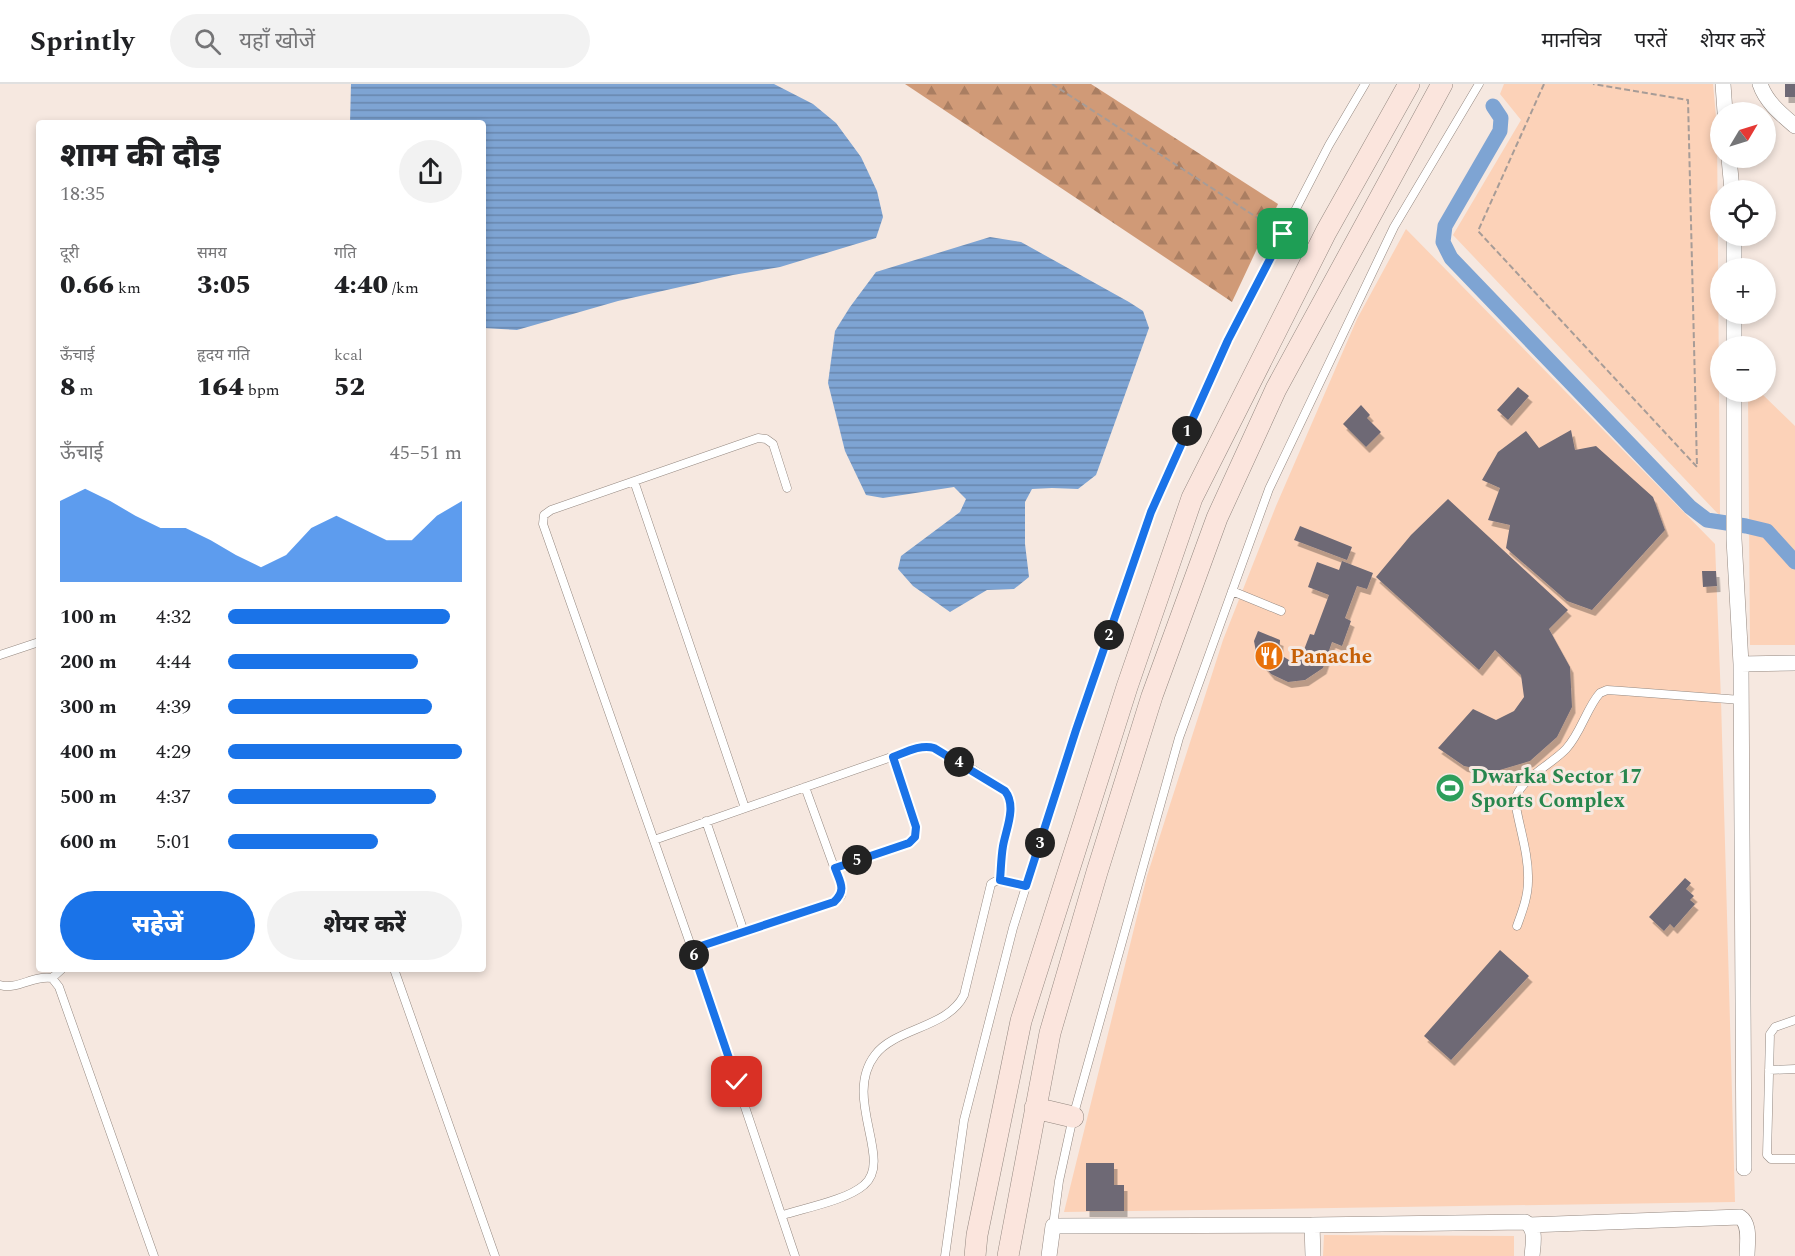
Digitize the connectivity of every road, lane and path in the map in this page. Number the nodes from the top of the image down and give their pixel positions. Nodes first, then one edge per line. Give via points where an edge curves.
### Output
1 (1052, 84) edge
2 (1365, 84) edge
3 (1409, 84) edge
4 (1442, 84) edge
5 (1479, 84) edge
6 (1544, 84) edge
7 (1593, 84) edge
8 (1722, 84) edge
9 (1760, 84) edge
10 (1724, 102) edge
11 (1795, 126) edge
12 (1283, 234) junction
13 (1734, 402) edge
14 (634, 481) junction
15 (787, 488) dead end
16 (1232, 591) junction
17 (1281, 611) dead end
18 (36, 643) edge
19 (0, 655) edge
20 (1795, 663) edge
21 (1741, 664) junction
22 (1742, 700) junction
23 (893, 757) junction
24 (805, 787) junction
25 (745, 808) junction
26 (706, 821) junction
27 (654, 840) junction
28 (835, 868) junction
29 (1000, 880) junction
30 (1026, 886) junction
31 (1516, 926) dead end
32 (744, 932) junction
33 (692, 949) junction
34 (59, 972) edge
35 (395, 972) edge
36 (52, 978) junction
37 (0, 985) edge
38 (1795, 1020) edge
39 (1795, 1069) edge
40 (1769, 1070) junction
41 (1035, 1108) junction
42 (1073, 1117) junction
43 (1795, 1159) edge
44 (1744, 1168) dead end
45 (783, 1215) junction
46 (1529, 1225) junction
47 (1053, 1226) junction
48 (1312, 1226) junction
49 (154, 1256) edge
50 (495, 1256) edge
51 (795, 1256) edge
52 (945, 1256) edge
53 (975, 1256) edge
54 (1008, 1256) edge
55 (1049, 1256) edge
56 (1313, 1256) edge
57 (1532, 1256) edge
58 (1747, 1256) edge

1 - 12 path
2 - 12 lane
3 - 53 main road via 1326,232 1192,498 1127,687 1022,1020
4 - 41 main road via 1276,389 1217,518 1152,696 1097,872 1050,1033
5 - 16 lane via 1394,227 1269,489
6 - 7 path via 1478,231 1697,467 1688,100
8 - 10 street
9 - 11 street via 1767,99
12 - 30 lane via 1228,340 1151,512
13 - 21 street via 1734,539
14 - 15 lane via 758,438 772,444
14 - 25 lane
14 - 27 lane via 552,510 544,514 543,524
16 - 17 lane
16 - 42 lane via 1179,738
18 - 19 lane
20 - 21 street
21 - 22 street
22 - 31 lane via 1603,691 1567,748 1515,797 1528,880
22 - 44 street
23 - 24 lane
23 - 28 lane via 916,827 915,837 909,843
23 - 29 lane via 928,746 1005,791 1010,817
24 - 25 lane
24 - 28 lane
25 - 26 lane
26 - 27 lane
26 - 32 lane
27 - 33 lane
28 - 32 lane via 842,889 834,902
29 - 30 lane
29 - 45 lane via 991,884 961,1000 942,1017 883,1047 866,1072 863,1099 875,1164 869,1180 849,1194
30 - 52 lane via 964,1120
32 - 33 lane
33 - 45 lane
34 - 36 lane
35 - 50 lane
36 - 37 lane
36 - 49 lane via 63,993
38 - 40 lane via 1771,1031
39 - 40 lane
40 - 43 lane via 1767,1155 1771,1159
41 - 42 main road
41 - 54 main road
42 - 47 lane
45 - 51 lane
46 - 48 street via 1525,1222
46 - 57 street via 1533,1231
46 - 58 street via 1740,1217 1747,1225
47 - 48 street
47 - 55 street
48 - 56 street

